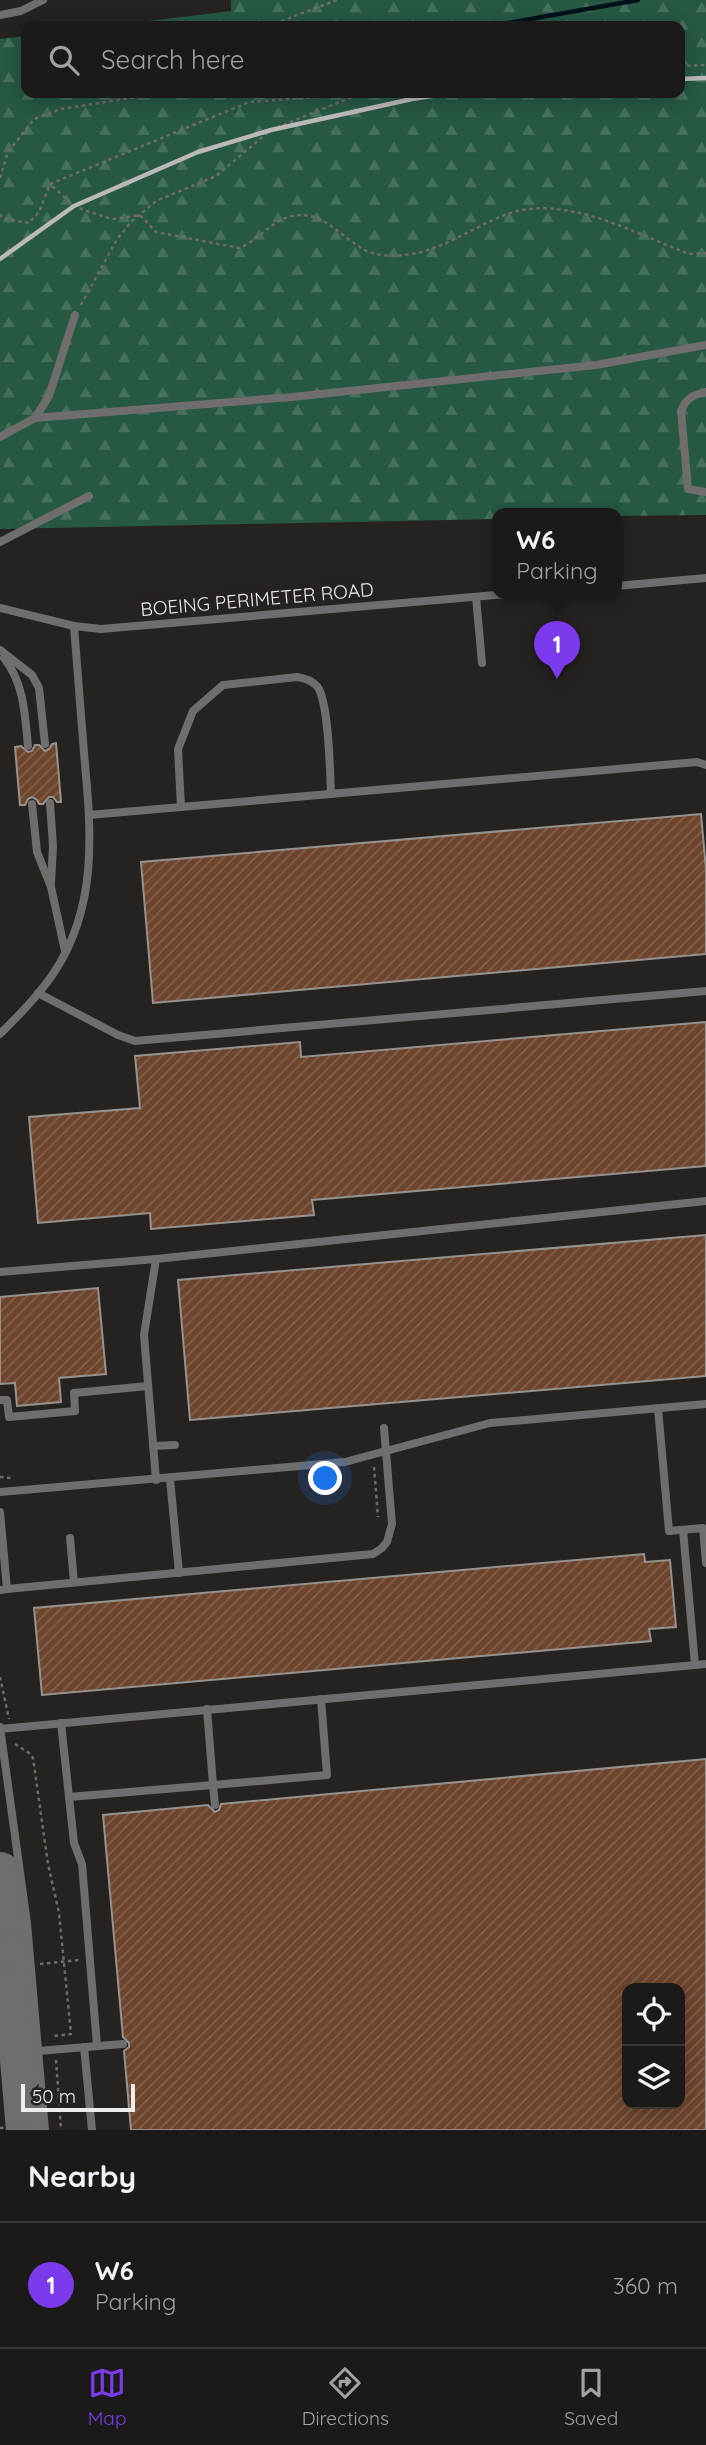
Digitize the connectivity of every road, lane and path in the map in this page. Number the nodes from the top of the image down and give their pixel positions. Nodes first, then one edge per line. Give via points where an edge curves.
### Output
1 (43, 0) edge
2 (337, 0) edge
3 (0, 15) edge
4 (281, 21) edge
5 (706, 65) edge
6 (685, 66) edge
7 (130, 98) edge
8 (320, 98) edge
9 (350, 98) edge
10 (0, 178) edge
11 (50, 184) junction
12 (0, 214) edge
13 (140, 215) junction
14 (706, 253) edge
15 (75, 315) joint
16 (706, 345) edge
17 (706, 392) edge
18 (35, 418) junction
19 (0, 437) edge
20 (706, 492) edge
21 (89, 496) dead end
22 (0, 542) edge
23 (706, 578) edge
24 (622, 586) edge
25 (492, 596) edge
26 (476, 597) junction
27 (0, 608) edge
28 (74, 626) junction
29 (0, 652) edge
30 (482, 663) dead end
31 (45, 744) dead end
32 (27, 746) dead end
33 (706, 765) edge
34 (331, 794) junction
35 (50, 803) dead end
36 (32, 804) dead end
37 (181, 807) junction
38 (89, 815) junction
39 (51, 887) junction
40 (65, 951) junction
41 (706, 991) edge
42 (38, 993) junction
43 (0, 1034) edge
44 (706, 1201) edge
45 (156, 1259) junction
46 (0, 1272) edge
47 (148, 1386) junction
48 (0, 1400) edge
49 (706, 1404) edge
50 (657, 1408) junction
51 (384, 1428) dead end
52 (175, 1445) dead end
53 (153, 1446) junction
54 (386, 1452) junction
55 (0, 1477) edge
56 (12, 1478) dead end
57 (170, 1479) junction
58 (156, 1480) junction
59 (0, 1492) edge
60 (0, 1513) edge
61 (683, 1530) junction
62 (70, 1538) dead end
63 (706, 1563) edge
64 (178, 1573) junction
65 (74, 1582) junction
66 (3, 1589) edge
67 (706, 1664) edge
68 (695, 1665) junction
69 (0, 1677) edge
70 (321, 1699) junction
71 (6, 1709) junction
72 (207, 1709) junction
73 (0, 1711) edge
74 (61, 1723) junction
75 (0, 1728) edge
76 (13, 1728) junction
77 (213, 1785) junction
78 (69, 1797) junction
79 (215, 1805) dead end
80 (28, 1935) junction
81 (0, 1937) edge
82 (123, 2044) dead end
83 (97, 2046) junction
84 (84, 2047) junction
85 (56, 2050) junction
86 (38, 2051) junction
87 (60, 2122) junction
88 (45, 2127) edge
89 (0, 2128) edge
90 (61, 2130) edge
91 (92, 2130) edge

1 - 3 lane
2 - 4 path
5 - 6 path
7 - 10 path via 61,109 34,119 8,152
8 - 11 path via 249,102
9 - 13 path via 271,130 216,176 156,201
11 - 12 path via 39,212 29,223 9,221
11 - 13 path via 84,210 113,219
13 - 14 path via 156,232 239,248 285,218 304,214 326,222 368,252 406,255 428,250 506,214 546,207 577,211 689,254
13 - 15 path via 117,239
15 - 18 lane via 49,396
16 - 18 lane via 596,365
17 - 20 lane via 694,394 681,411 688,489
18 - 19 lane
21 - 22 lane
23 - 24 lane
25 - 26 lane, BOEING PERIMETER ROAD
26 - 28 lane, BOEING PERIMETER ROAD via 101,629
26 - 30 lane
27 - 28 lane, BOEING PERIMETER ROAD
28 - 38 lane
29 - 31 lane via 32,675 39,688
29 - 32 lane via 13,670 23,703
33 - 34 lane via 696,762
34 - 37 lane
34 - 37 lane via 324,707 318,687 297,677 223,685 193,710 178,749
35 - 39 lane
36 - 39 lane via 37,852
37 - 38 lane
38 - 40 lane via 89,880
39 - 40 lane
40 - 42 lane
41 - 42 lane via 135,1041
42 - 43 lane
44 - 45 lane
45 - 46 lane
45 - 47 lane via 144,1335
47 - 48 lane via 74,1393 75,1411 9,1417 7,1400
47 - 53 lane
49 - 50 lane
50 - 54 lane via 490,1423
50 - 61 lane via 669,1531
51 - 54 lane
52 - 53 lane
53 - 58 lane
54 - 57 lane via 345,1462
54 - 64 lane via 392,1524 387,1542 373,1554
55 - 56 path
57 - 58 lane
57 - 64 lane
58 - 59 lane
60 - 66 lane
61 - 63 lane via 703,1528
61 - 68 lane
62 - 65 lane
64 - 65 lane
65 - 66 lane
67 - 68 lane
68 - 70 lane
69 - 71 path
70 - 72 lane
70 - 77 lane via 327,1775
71 - 73 path
71 - 76 path
72 - 74 lane
72 - 77 lane
74 - 76 lane
74 - 78 lane
75 - 76 lane
75 - 80 lane
76 - 85 path via 12,1743 33,1758 59,1913 71,2034 54,2035
77 - 78 lane
77 - 79 lane
78 - 83 lane via 74,1843 82,1864
80 - 81 lane
80 - 86 lane
82 - 83 lane
83 - 84 lane
84 - 85 lane
84 - 91 lane
85 - 86 lane
85 - 87 path
86 - 88 lane
87 - 88 path
87 - 90 path
88 - 89 path

